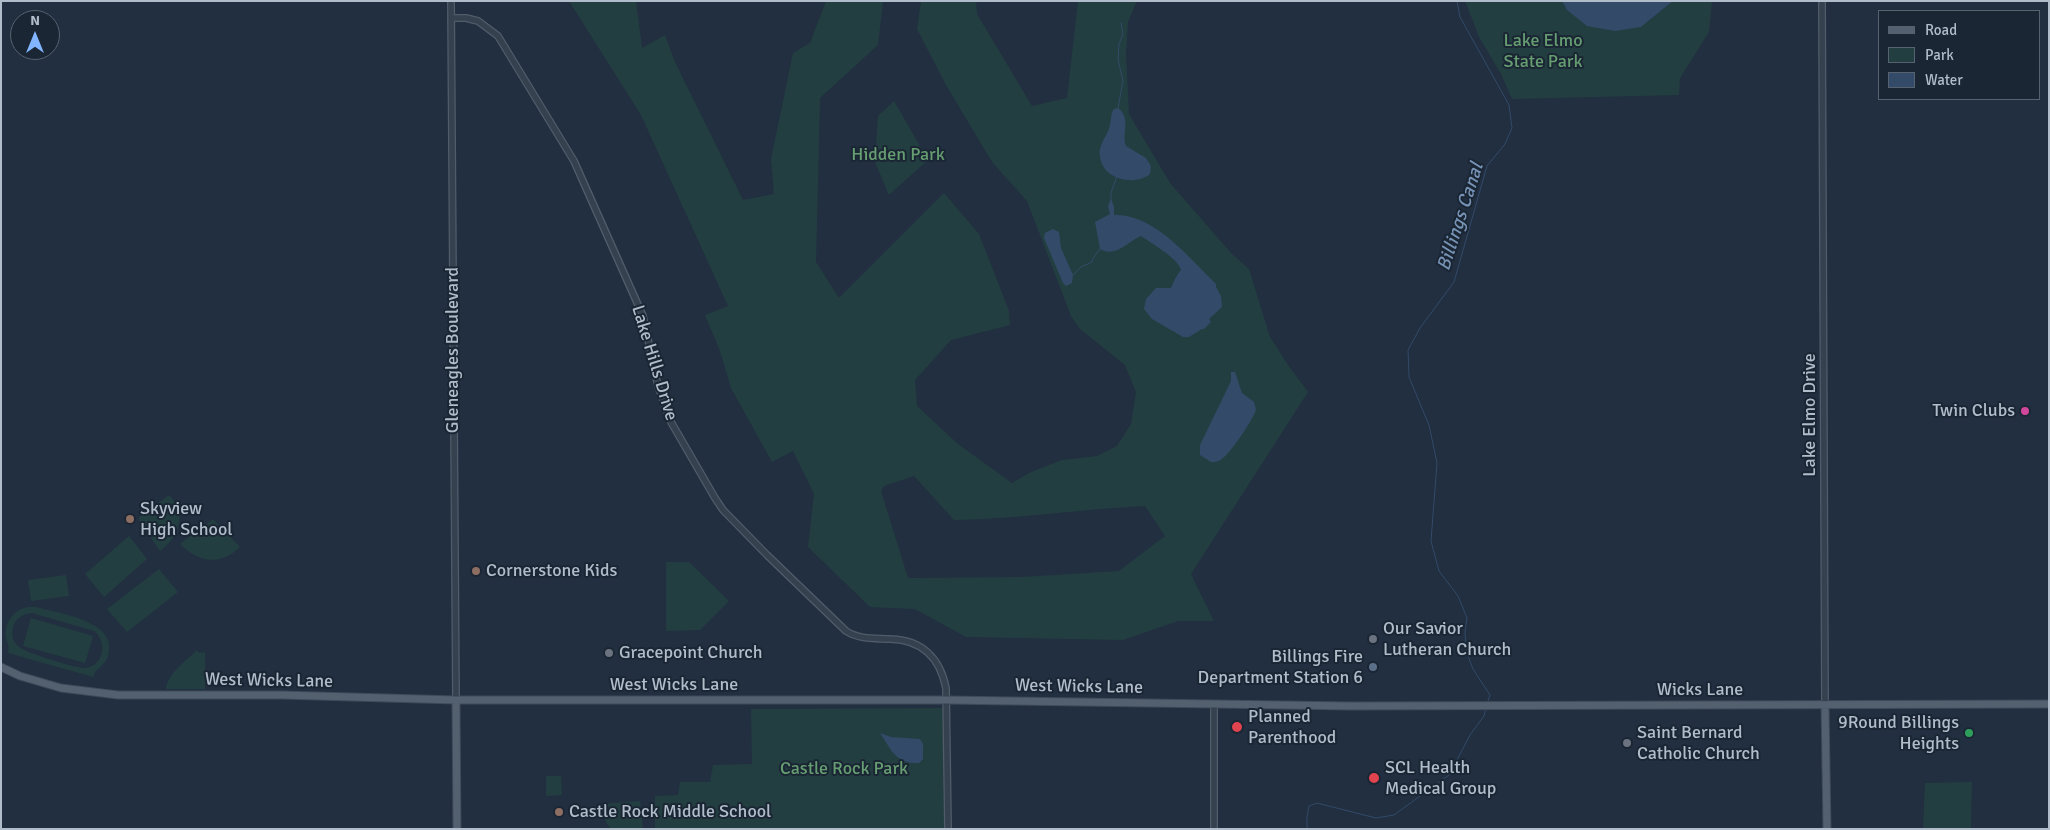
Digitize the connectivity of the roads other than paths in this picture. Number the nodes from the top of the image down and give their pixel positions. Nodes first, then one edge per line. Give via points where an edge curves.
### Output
1 (451, 1) edge
2 (1822, 1) edge
3 (451, 18) junction
4 (1, 667) edge
5 (456, 700) junction
6 (946, 700) junction
7 (1214, 704) junction
8 (2049, 704) edge
9 (1825, 705) junction
10 (1350, 706) joint
11 (457, 829) edge
12 (948, 829) edge
13 (1214, 829) edge
14 (1827, 829) edge

1 - 3 street, Gleneagles Boulevard
2 - 9 street, Lake Elmo Drive
3 - 5 street, Gleneagles Boulevard
3 - 6 street, Lake Hills Drive via 478,21 498,36 574,161 642,316 658,386 671,422 723,510 846,631 863,638 908,641 927,651 942,673
4 - 5 main road, West Wicks Lane via 61,688 118,695
5 - 6 main road, West Wicks Lane
5 - 11 main road
6 - 7 main road, West Wicks Lane
6 - 12 street, Lake Hills Drive
7 - 10 main road, West Wicks Lane
7 - 13 street
8 - 9 main road, Wicks Lane
9 - 10 main road, Wicks Lane
9 - 14 main road, Lake Elmo Drive

